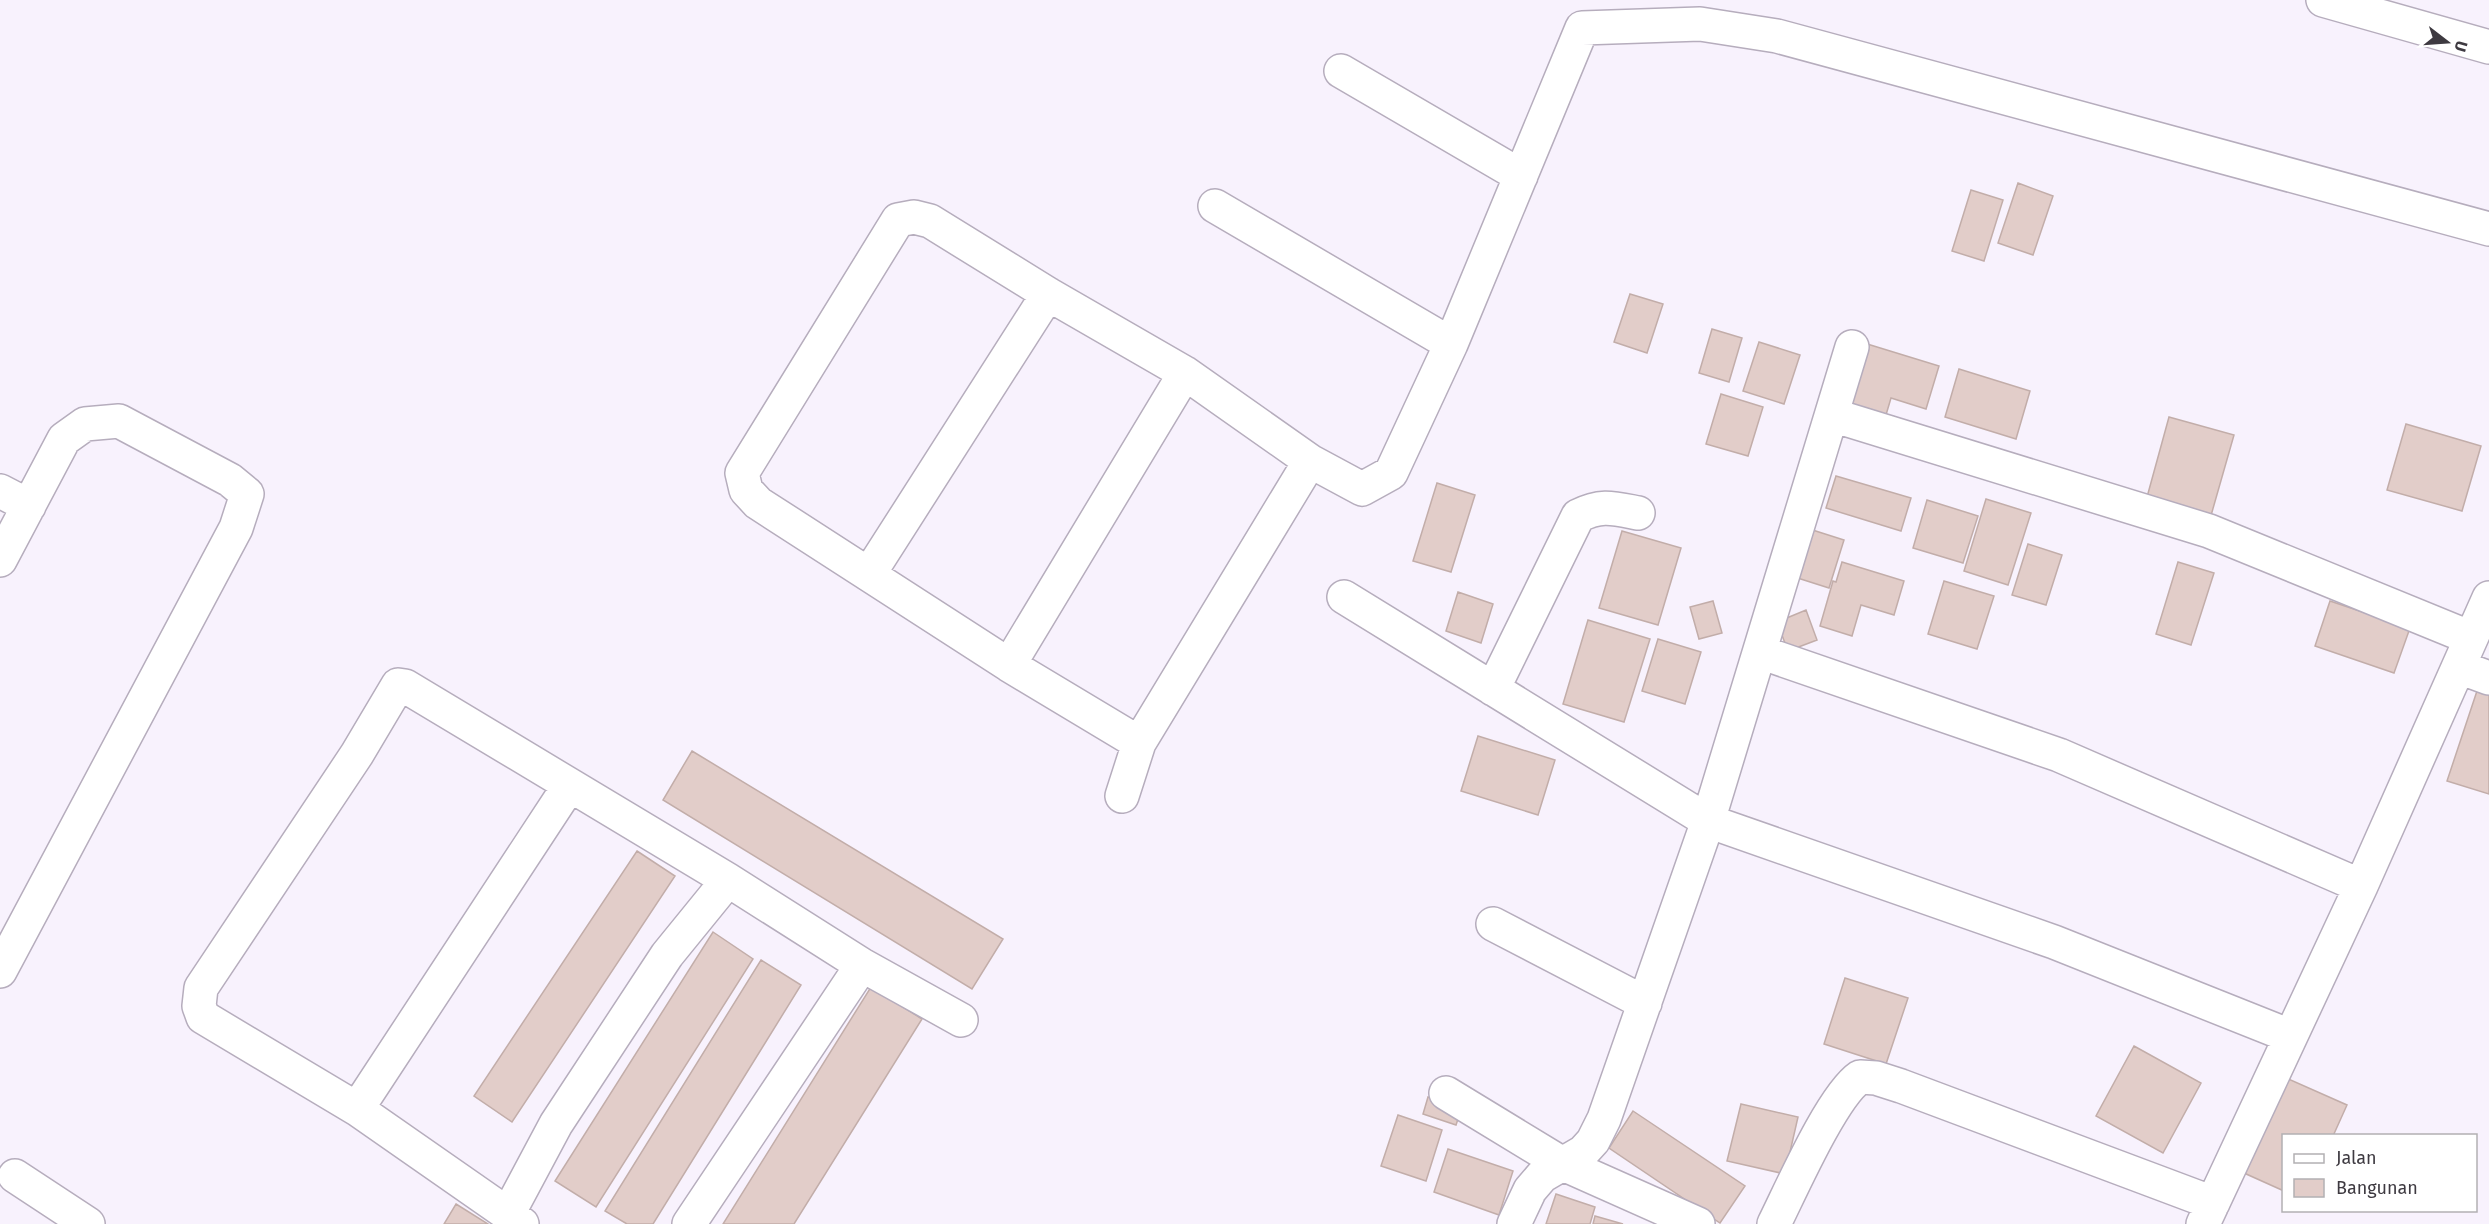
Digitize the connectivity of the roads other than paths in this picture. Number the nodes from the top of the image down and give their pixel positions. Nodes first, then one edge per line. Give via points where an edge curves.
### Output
1 (2323, 0) edge
2 (2489, 48) edge
3 (1341, 71) dead end
4 (1521, 176) junction
5 (1215, 206) dead end
6 (2489, 229) edge
7 (1048, 294) junction
8 (1451, 344) junction
9 (1852, 347) dead end
10 (1185, 373) junction
11 (1832, 415) junction
12 (1310, 461) junction
13 (0, 491) edge
14 (29, 506) junction
15 (1638, 513) dead end
16 (0, 560) edge
17 (869, 574) junction
18 (1344, 597) dead end
19 (2489, 598) edge
20 (2471, 638) junction
21 (1760, 652) junction
22 (1009, 665) junction
23 (2459, 667) junction
24 (2489, 678) edge
25 (1493, 689) junction
26 (1139, 743) junction
27 (570, 786) junction
28 (1122, 796) dead end
29 (1708, 821) junction
30 (728, 880) junction
31 (2361, 886) junction
32 (1493, 924) dead end
33 (862, 964) junction
34 (0, 971) edge
35 (1645, 1003) junction
36 (961, 1020) dead end
37 (2290, 1036) junction
38 (1446, 1093) dead end
39 (357, 1109) junction
40 (1561, 1163) junction
41 (15, 1176) dead end
42 (2208, 1214) edge
43 (515, 1219) edge
44 (88, 1224) edge
45 (689, 1224) edge
46 (1514, 1224) edge
47 (1698, 1224) edge
48 (1774, 1224) edge

1 - 2 street
3 - 4 street
4 - 6 street via 1582,28 1700,24 1777,36
4 - 8 street
5 - 8 street
7 - 10 street
7 - 17 street
7 - 17 street via 930,221 914,217 898,220 742,473 746,490 758,503
8 - 12 street via 1391,473 1362,489
9 - 11 street
10 - 12 street
10 - 22 street
11 - 20 street via 2209,531
11 - 21 street
12 - 26 street
13 - 14 street
14 - 16 street
14 - 34 street via 64,439 85,424 119,421 230,480 247,494 236,528
15 - 25 street via 1608,507 1593,508 1578,516
17 - 22 street
18 - 25 street
19 - 20 street
20 - 23 street
21 - 29 street
21 - 31 street via 2059,755
22 - 26 street
23 - 24 street
23 - 31 street
25 - 29 street
26 - 28 street
27 - 30 street
27 - 39 street
27 - 39 street via 405,686 395,688 357,754 199,996 203,1017
29 - 35 street
29 - 37 street via 2054,942
30 - 33 street
30 - 43 street via 668,955 563,1114
31 - 37 street
32 - 35 street
33 - 36 street
33 - 45 street
35 - 40 street via 1593,1141 1583,1152
37 - 42 street
38 - 40 street
39 - 43 street
40 - 46 street via 1530,1190
40 - 47 street
41 - 44 street
42 - 48 street via 1901,1086 1860,1077 1850,1083 1822,1130

